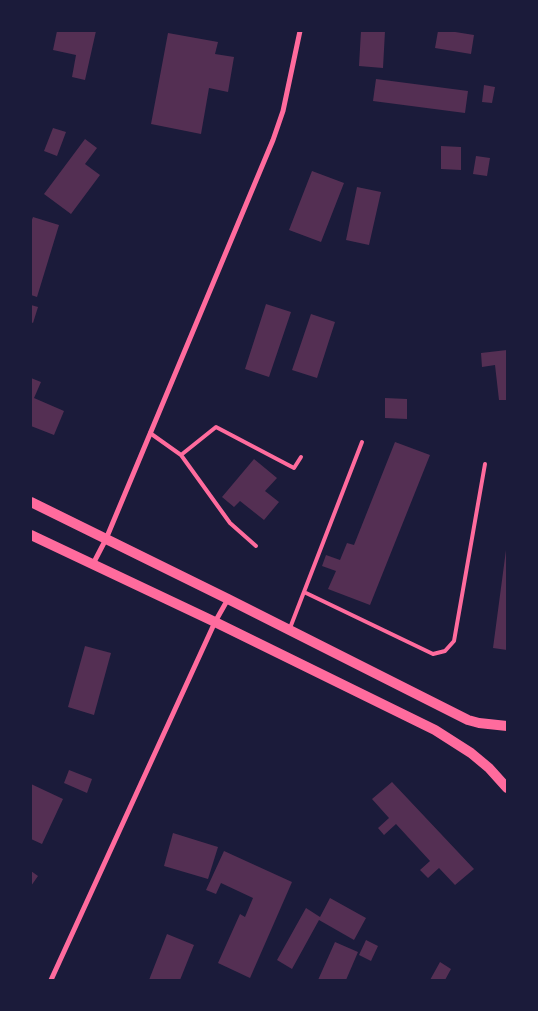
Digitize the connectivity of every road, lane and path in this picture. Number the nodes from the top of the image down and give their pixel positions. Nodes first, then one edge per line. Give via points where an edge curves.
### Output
1 (300, 31) edge
2 (150, 433) junction
3 (362, 442) dead end
4 (181, 455) junction
5 (301, 457) dead end
6 (485, 464) dead end
7 (31, 502) edge
8 (31, 535) edge
9 (106, 539) junction
10 (256, 546) dead end
11 (93, 565) junction
12 (304, 592) junction
13 (228, 599) junction
14 (215, 622) junction
15 (289, 630) junction
16 (507, 726) edge
17 (507, 788) edge
18 (51, 980) edge

1 - 2 street via 284,111
2 - 4 lane
2 - 9 street
3 - 12 lane
4 - 5 lane via 216,427 294,468
4 - 10 lane via 230,523
6 - 12 lane via 454,641 445,651 433,654
7 - 9 main road
8 - 11 main road
9 - 11 street
9 - 13 main road
11 - 14 main road
12 - 15 lane
13 - 14 street
13 - 15 main road
14 - 17 main road via 435,730 471,753
14 - 18 street
15 - 16 main road via 468,720

